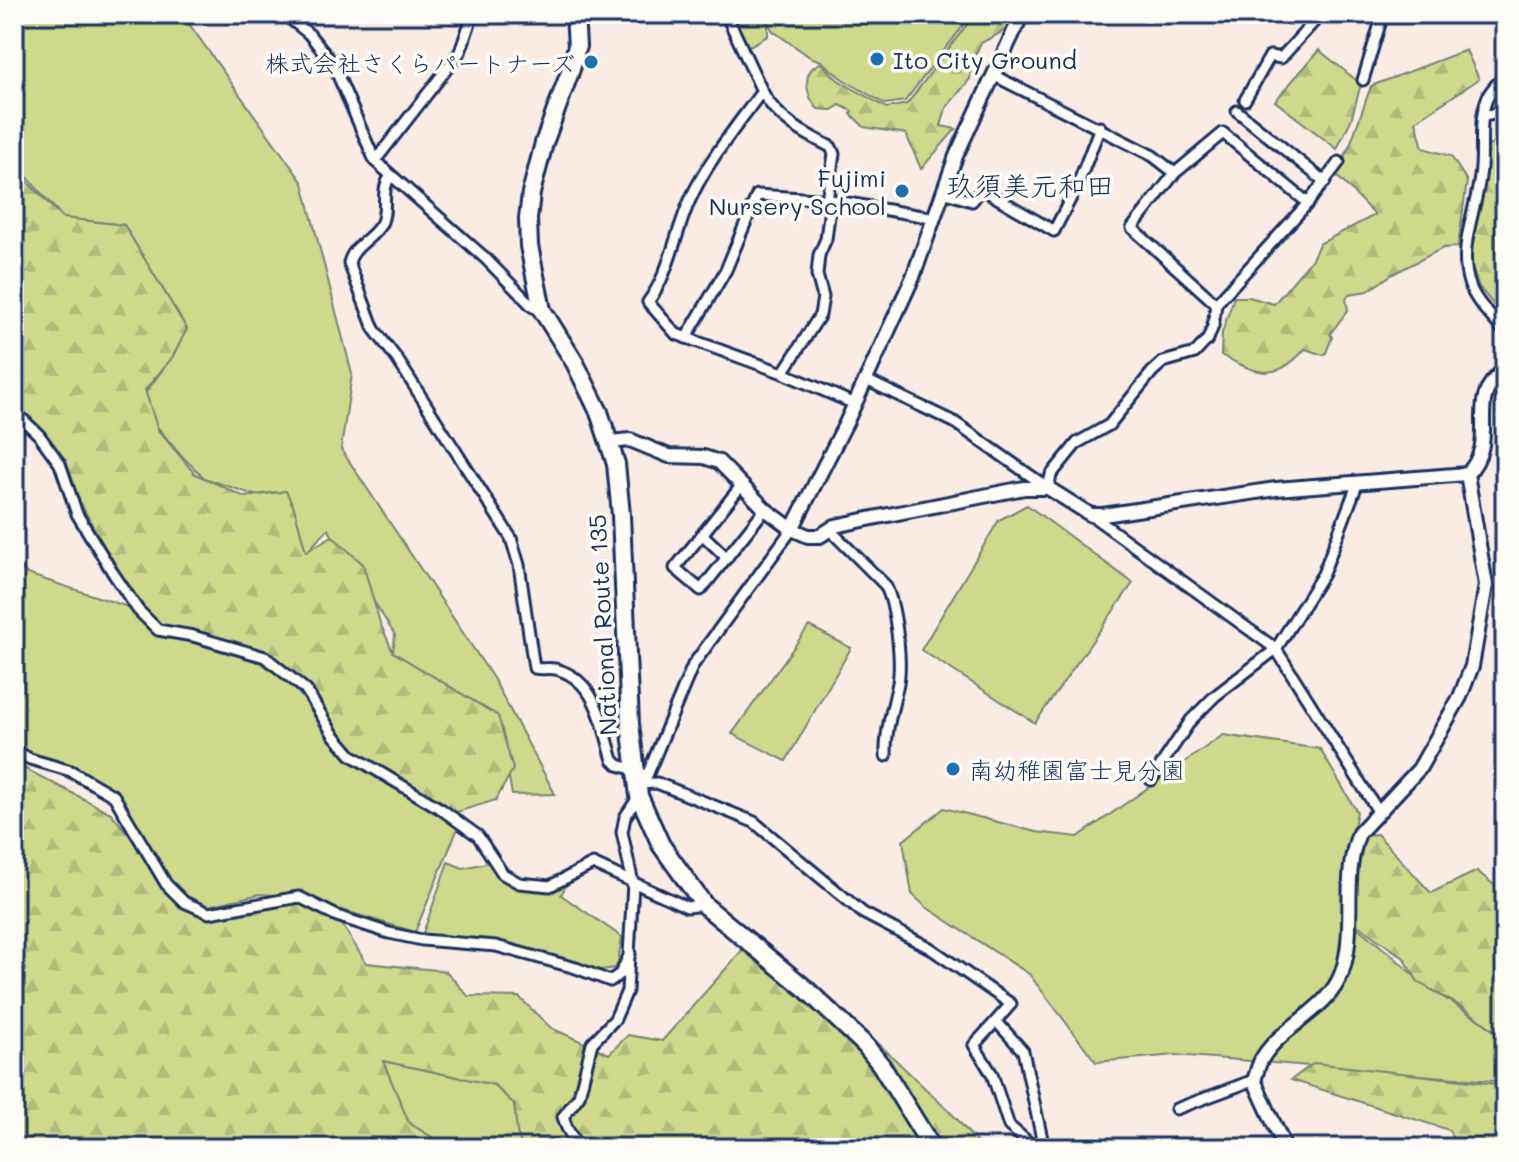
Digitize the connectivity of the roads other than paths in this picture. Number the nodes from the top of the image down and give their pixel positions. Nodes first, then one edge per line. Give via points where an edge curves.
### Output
1 (284, 14) edge
2 (473, 14) edge
3 (575, 14) edge
4 (726, 14) edge
5 (1022, 14) edge
6 (1321, 14) edge
7 (1378, 14) edge
8 (1505, 75) edge
9 (995, 76) junction
10 (1363, 80) dead end
11 (762, 91) junction
12 (1245, 100) dead end
13 (1237, 111) dead end
14 (1505, 112) edge
15 (1483, 116) junction
16 (1100, 127) junction
17 (375, 161) junction
18 (1339, 162) dead end
19 (1175, 173) junction
20 (391, 176) junction
21 (1325, 182) junction
22 (943, 192) junction
23 (829, 200) junction
24 (1308, 203) junction
25 (933, 218) junction
26 (1216, 304) junction
27 (542, 310) junction
28 (1505, 332) edge
29 (686, 338) junction
30 (1505, 370) edge
31 (783, 373) junction
32 (866, 380) junction
33 (855, 404) junction
34 (14, 411) edge
35 (611, 442) junction
36 (1467, 474) junction
37 (1358, 482) junction
38 (741, 486) junction
39 (1048, 488) junction
40 (765, 509) junction
41 (1091, 515) junction
42 (792, 529) junction
43 (830, 530) junction
44 (702, 534) junction
45 (727, 558) junction
46 (1276, 649) junction
47 (14, 750) edge
48 (886, 756) dead end
49 (1151, 780) dead end
50 (637, 783) junction
51 (1378, 811) junction
52 (633, 883) junction
53 (704, 905) junction
54 (630, 954) junction
55 (996, 1021) junction
56 (1254, 1080) junction
57 (1176, 1109) dead end
58 (578, 1148) edge
59 (932, 1148) edge
60 (1035, 1148) edge
61 (1044, 1148) edge
62 (1285, 1148) edge

1 - 17 street via 333,64
2 - 17 street via 460,52
3 - 27 highway, National Route 135 via 577,46 544,143 528,219
4 - 11 street
5 - 9 street
6 - 12 street via 1281,58 1270,56
7 - 10 street via 1380,24
8 - 15 street via 1490,92
9 - 16 street
9 - 22 street
11 - 23 street via 798,130 831,147
11 - 29 street via 705,171 648,302
13 - 21 street
14 - 15 street
15 - 28 street via 1481,169 1465,267 1479,302
16 - 19 street
16 - 22 street via 1054,231 982,189 972,201
17 - 20 street
18 - 21 street
19 - 24 street via 1223,133
19 - 26 street via 1132,228
20 - 27 street
20 - 50 street via 385,183 382,223 351,254 349,263 374,329 511,538 534,668 560,670 587,688 613,760
21 - 24 street
22 - 25 street
23 - 25 street
23 - 29 street via 757,195 726,270
23 - 31 street via 817,275 823,297 820,315
24 - 26 street
25 - 32 street via 913,277
26 - 39 street via 1208,339 1195,353 1163,362 1152,372 1109,425 1077,443 1051,475
27 - 35 highway, National Route 135 via 575,363
29 - 31 street
30 - 36 street via 1490,382 1484,400 1483,450
31 - 33 street
32 - 33 street
32 - 39 street via 954,422
33 - 42 street
34 - 52 street via 60,464 77,514 138,610 158,630 265,657 306,690 351,755 478,836 503,874 519,883 550,886 593,864
35 - 38 street via 630,440 669,456 719,462
35 - 50 highway, National Route 135 via 621,515
36 - 37 street
36 - 51 street via 1486,585 1472,666 1419,769
37 - 41 street
37 - 46 street via 1323,574
38 - 40 street
38 - 44 street
39 - 41 street
39 - 43 street via 1024,488
40 - 42 street
40 - 45 street
41 - 46 street
42 - 43 street via 808,536
42 - 50 street via 693,665 646,778
43 - 48 street via 890,594 899,679 885,732
44 - 45 street
44 - 45 street via 675,568 701,590
46 - 49 street via 1191,720
46 - 51 street
47 - 54 street via 71,771 114,796 166,884 196,909 209,913 299,897 389,933 496,946 610,981
50 - 52 street via 622,832
50 - 53 highway, National Route 135 via 661,845
50 - 55 street via 657,783 754,822 863,913 930,948 1011,1004
51 - 56 street via 1354,845 1341,974 1323,1000 1263,1056
52 - 53 street via 687,907
52 - 54 street
53 - 59 highway, National Route 135 via 865,1045
54 - 58 street via 627,991 615,1019 592,1043 579,1096 563,1117
55 - 60 street via 974,1045 992,1074 1009,1126
55 - 61 street via 1023,1051
56 - 57 street
56 - 62 street

